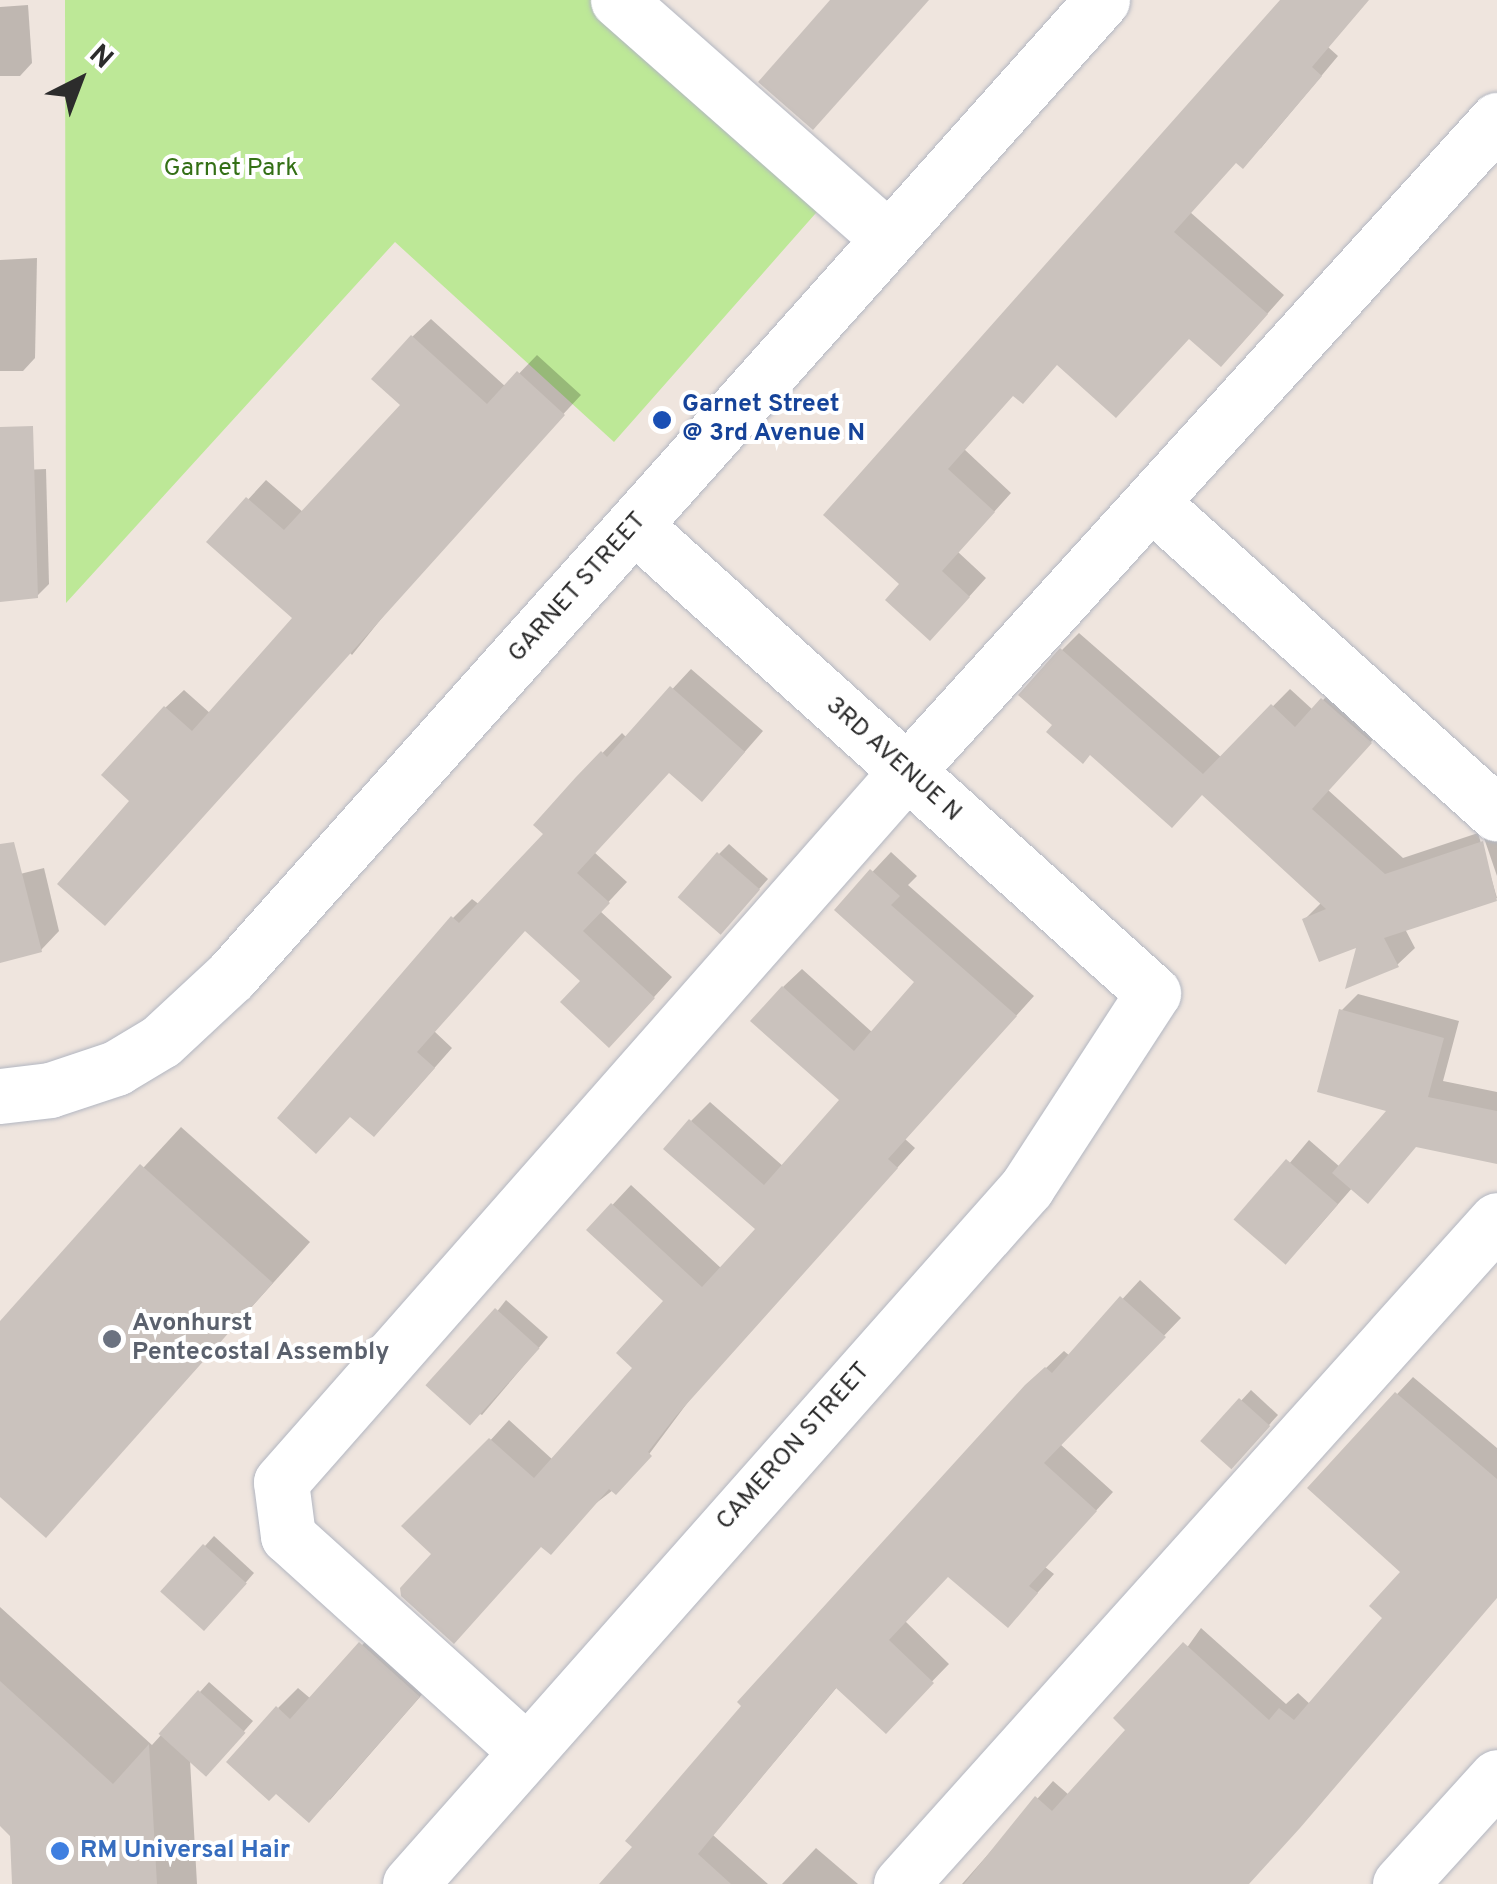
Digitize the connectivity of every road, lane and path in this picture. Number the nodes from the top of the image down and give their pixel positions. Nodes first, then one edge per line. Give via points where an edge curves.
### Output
1 (618, 0) edge
2 (1102, 0) edge
3 (1497, 120) edge
4 (888, 238) junction
5 (1152, 503) junction
6 (634, 525) junction
7 (906, 772) junction
8 (1497, 814) edge
9 (1154, 993) joint
10 (0, 1096) edge
11 (1497, 1220) edge
12 (524, 1749) junction
13 (1497, 1777) edge
14 (410, 1884) edge
15 (902, 1884) edge
16 (1400, 1884) edge

1 - 4 street
2 - 4 street, GARNET STREET
3 - 5 street
4 - 6 street, GARNET STREET
5 - 7 street
5 - 8 street
6 - 7 street, 3RD AVENUE N
6 - 10 street, GARNET STREET via 231,976 161,1041 116,1068 50,1090
7 - 9 street, 3RD AVENUE N
7 - 12 street via 281,1482 288,1536
9 - 12 street, CAMERON STREET via 1027,1187
11 - 15 street
12 - 14 street, CAMERON STREET
13 - 16 street

